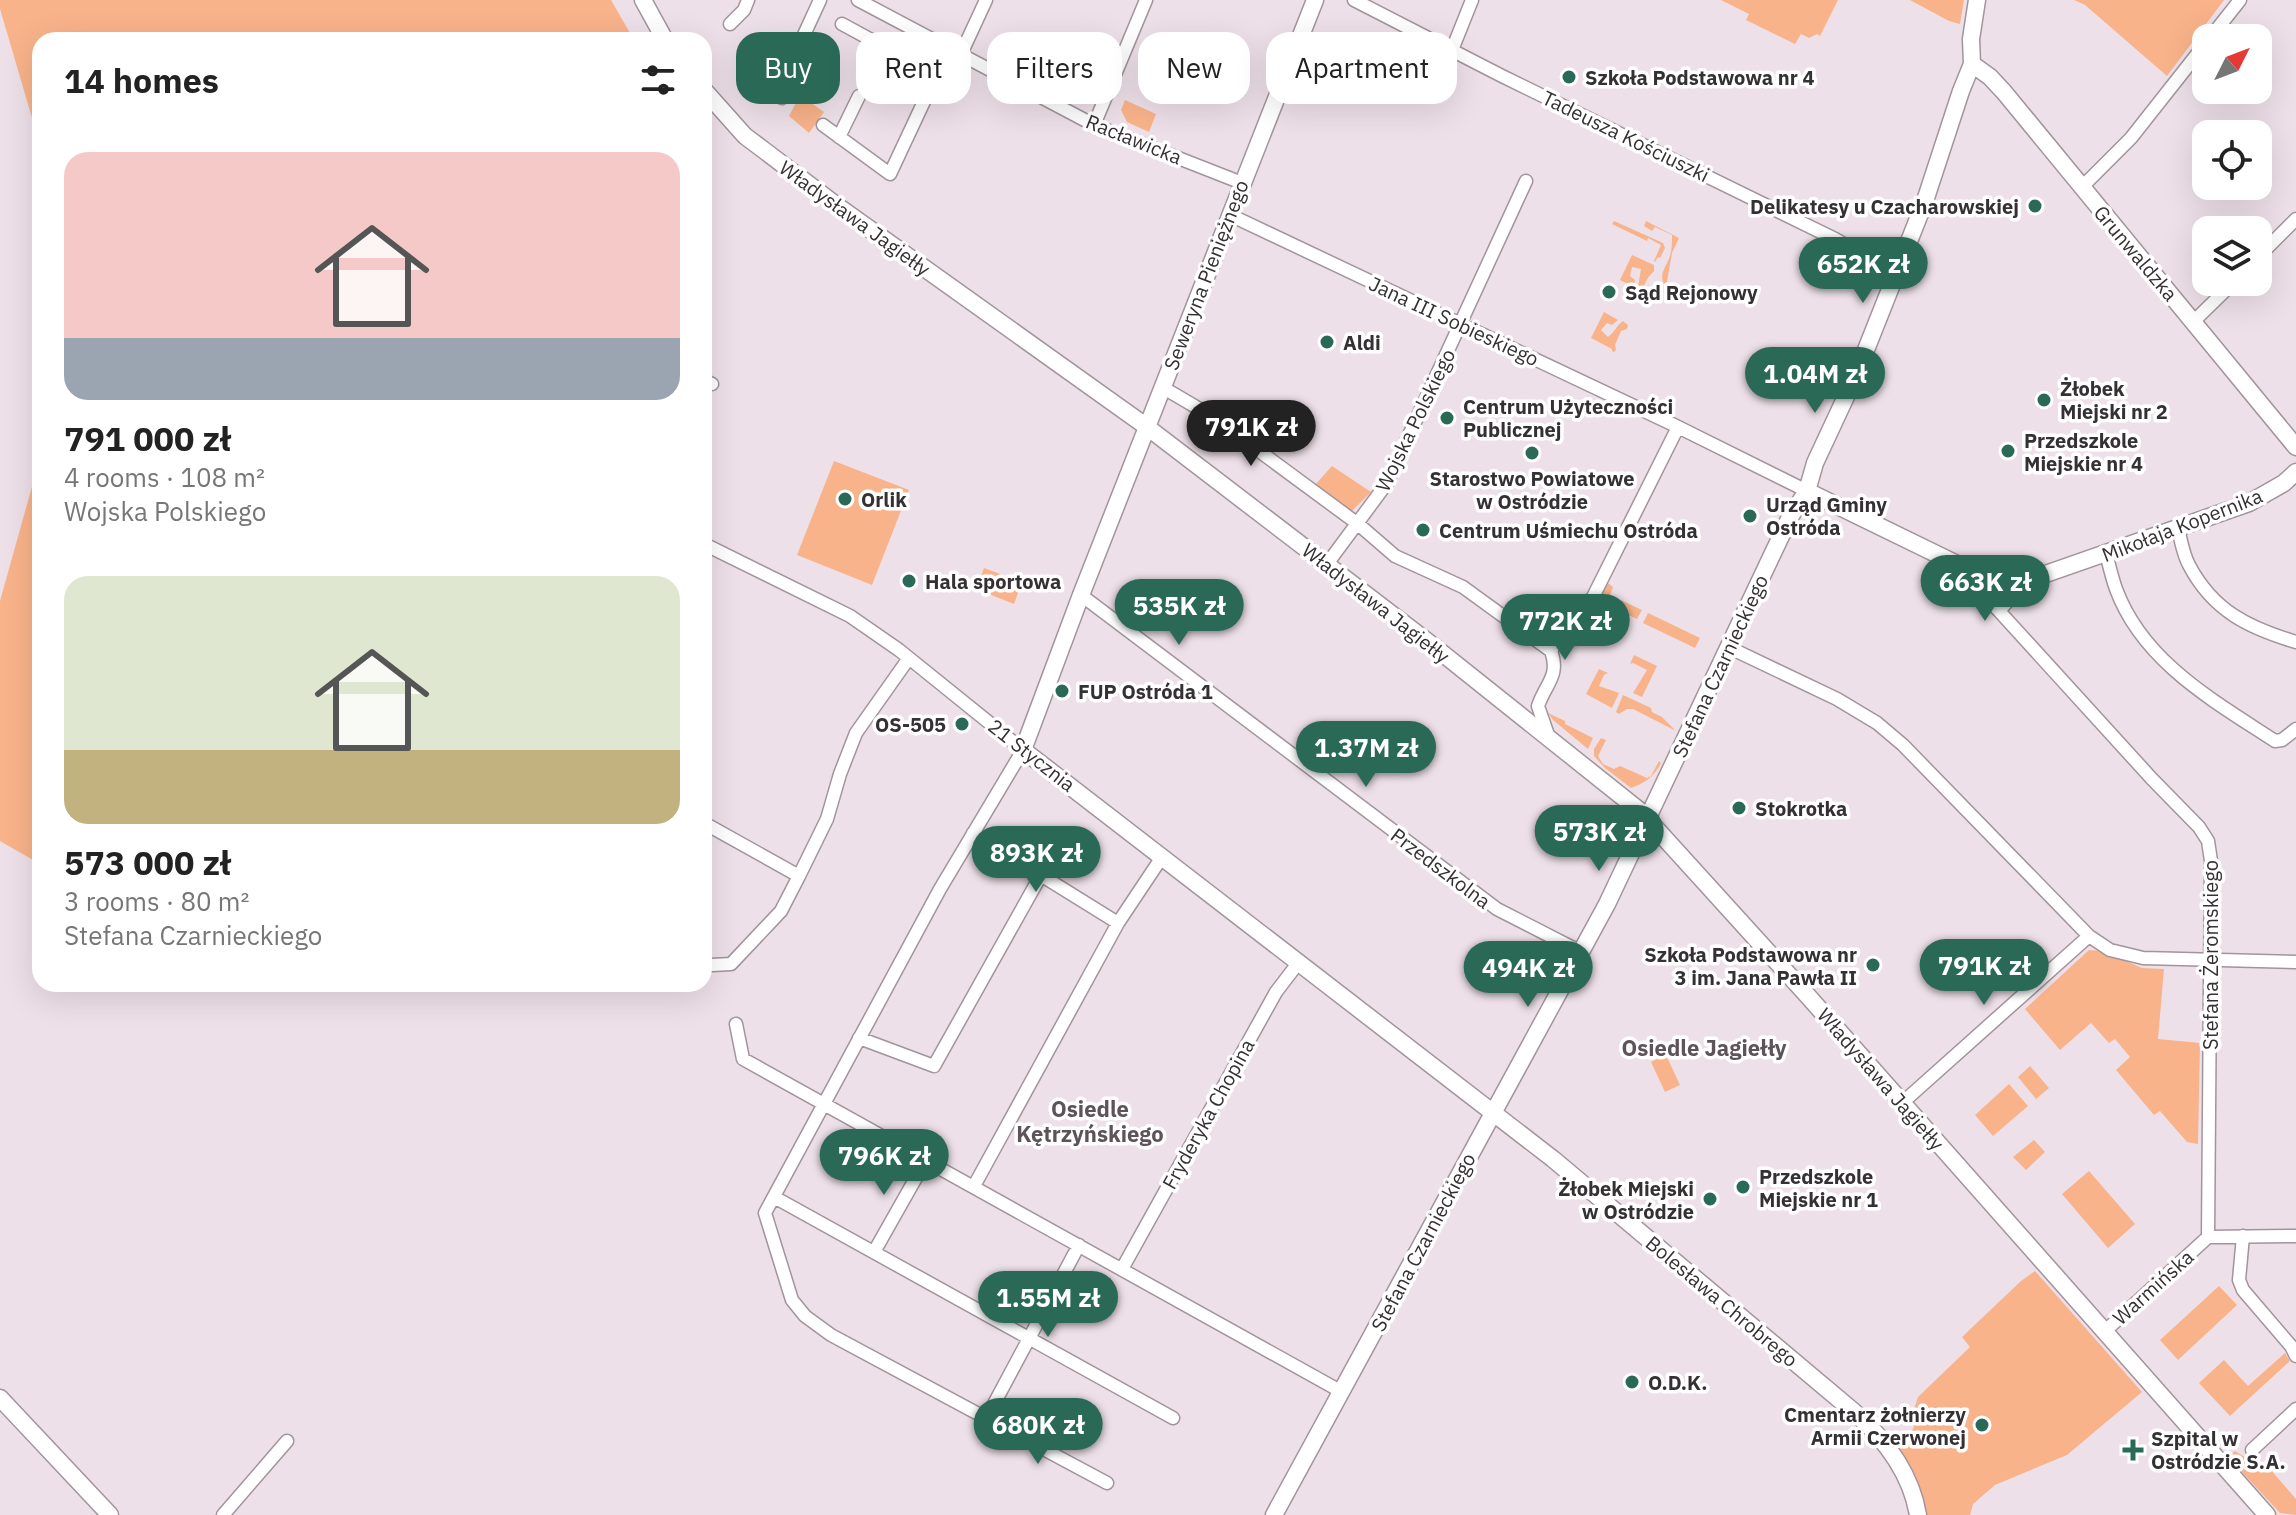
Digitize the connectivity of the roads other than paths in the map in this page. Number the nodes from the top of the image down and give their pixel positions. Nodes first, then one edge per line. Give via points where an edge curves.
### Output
1 (643, 0) edge
2 (748, 0) edge
3 (820, 0) edge
4 (858, 0) edge
5 (986, 0) edge
6 (1146, 0) edge
7 (1315, 0) edge
8 (1354, 0) edge
9 (1472, 0) edge
10 (1977, 0) edge
11 (2240, 0) edge
12 (730, 24) dead end
13 (842, 24) dead end
14 (2221, 24) edge
15 (661, 32) edge
16 (805, 32) edge
17 (857, 32) edge
18 (919, 32) edge
19 (967, 32) edge
20 (1417, 32) edge
21 (1457, 38) edge
22 (1457, 52) edge
23 (971, 60) edge
24 (2192, 61) edge
25 (1972, 64) junction
26 (712, 99) edge
27 (856, 102) edge
28 (923, 104) edge
29 (823, 125) dead end
30 (1094, 125) junction
31 (839, 137) junction
32 (1526, 181) dead end
33 (1242, 183) junction
34 (2081, 188) junction
35 (1230, 215) junction
36 (2296, 219) edge
37 (2272, 243) edge
38 (1897, 274) junction
39 (2220, 296) edge
40 (2193, 322) junction
41 (1461, 325) junction
42 (1162, 387) junction
43 (1147, 427) junction
44 (1678, 427) junction
45 (2296, 447) edge
46 (2296, 472) edge
47 (1807, 491) junction
48 (1358, 524) junction
49 (2178, 529) junction
50 (712, 548) edge
51 (2106, 553) junction
52 (1327, 564) junction
53 (1965, 568) junction
54 (2017, 584) junction
55 (1081, 595) junction
56 (1999, 611) junction
57 (2296, 642) edge
58 (1728, 647) junction
59 (1551, 651) junction
60 (909, 658) junction
61 (2296, 729) edge
62 (1551, 742) junction
63 (1023, 750) junction
64 (1647, 819) junction
65 (712, 827) edge
66 (973, 833) junction
67 (1162, 857) junction
68 (1041, 875) junction
69 (799, 876) junction
70 (1118, 923) junction
71 (2089, 936) junction
72 (1581, 952) junction
73 (2210, 959) junction
74 (1299, 962) junction
75 (2296, 962) edge
76 (712, 965) dead end
77 (736, 1024) dead end
78 (859, 1038) junction
79 (824, 1103) junction
80 (1902, 1103) junction
81 (1493, 1113) junction
82 (926, 1160) junction
83 (974, 1186) junction
84 (774, 1197) junction
85 (2243, 1236) junction
86 (2296, 1236) edge
87 (2208, 1237) junction
88 (1079, 1245) junction
89 (874, 1252) junction
90 (1122, 1269) junction
91 (2104, 1332) junction
92 (1028, 1338) junction
93 (2296, 1356) edge
94 (1342, 1392) junction
95 (0, 1398) edge
96 (2296, 1409) edge
97 (987, 1417) junction
98 (1173, 1418) dead end
99 (287, 1441) dead end
100 (2252, 1450) dead end
101 (1107, 1483) dead end
102 (110, 1515) edge
103 (223, 1515) edge
104 (1275, 1515) edge
105 (1918, 1515) edge
106 (2267, 1515) edge

1 - 15 street
2 - 12 street
3 - 16 street
4 - 18 street, Racławicka
5 - 19 street
6 - 30 street
7 - 33 street, Seweryna Pieniężnego
8 - 20 street, Tadeusza Kościuszki
9 - 21 street
10 - 25 street, Stefana Czarnieckiego
11 - 14 street
13 - 17 street
22 - 38 street, Tadeusza Kościuszki
23 - 30 street, Racławicka
24 - 34 street via 2131,138
25 - 34 street, Grunwaldzka via 2004,92
25 - 38 street, Stefana Czarnieckiego
26 - 43 street, Władysława Jagiełły via 745,136 800,178
27 - 31 street
28 - 31 street via 890,174
29 - 31 street
30 - 33 street, Racławicka
32 - 41 street, Wojska Polskiego
33 - 35 street, Seweryna Pieniężnego
34 - 40 street, Grunwaldzka
35 - 41 street, Jana III Sobieskiego
35 - 42 street, Seweryna Pieniężnego
36 - 37 street
38 - 47 street, Stefana Czarnieckiego
39 - 40 street
40 - 45 street, Grunwaldzka
41 - 44 street, Jana III Sobieskiego
41 - 48 street, Wojska Polskiego via 1387,483
42 - 43 street, Seweryna Pieniężnego
42 - 48 street via 1213,417
43 - 52 street, Władysława Jagiełły
43 - 55 street, Seweryna Pieniężnego
44 - 47 street, Jana III Sobieskiego
44 - 59 street via 1593,597
46 - 49 street, Mikołaja Kopernika via 2260,498
47 - 53 street
47 - 58 street, Stefana Czarnieckiego
48 - 52 street, Wojska Polskiego
48 - 59 street via 1395,556 1463,587
49 - 51 street, Mikołaja Kopernika
49 - 57 street via 2188,564 2234,618
50 - 60 street, 21 Stycznia via 850,616
51 - 54 street, Mikołaja Kopernika
51 - 61 street via 2116,590 2156,654 2275,741
52 - 62 street, Władysława Jagiełły
53 - 54 street
53 - 56 street via 1966,576
54 - 56 street
55 - 63 street, Seweryna Pieniężnego
55 - 72 street, Przedszkolna via 1497,909
56 - 73 street, Stefana Żeromskiego via 2208,841
58 - 64 street, Stefana Czarnieckiego
58 - 71 street via 1877,723
59 - 62 street via 1556,664 1538,706
60 - 63 street, 21 Stycznia
60 - 69 street via 856,733 827,819
62 - 64 street, Władysława Jagiełły
63 - 66 street, Seweryna Pieniężnego
63 - 67 street, 21 Stycznia
64 - 72 street, Stefana Czarnieckiego
64 - 80 street, Władysława Jagiełły
65 - 69 street
66 - 68 street
66 - 78 street, Seweryna Pieniężnego
67 - 70 street
67 - 74 street, 21 Stycznia
68 - 70 street
68 - 78 street via 934,1066
69 - 76 street via 781,911 731,964
70 - 83 street
71 - 73 street via 2110,950 2143,958
71 - 80 street
72 - 81 street, Stefana Czarnieckiego
73 - 75 street
73 - 87 street, Stefana Żeromskiego
74 - 81 street, 21 Stycznia
74 - 90 street, Fryderyka Chopina via 1276,992
77 - 79 street via 743,1059
78 - 79 street, Seweryna Pieniężnego
79 - 82 street
79 - 84 street, Seweryna Pieniężnego
80 - 91 street, Władysława Jagiełły
81 - 94 street, Stefana Czarnieckiego
81 - 105 street, Bolesława Chrobrego via 1870,1426 1902,1469
82 - 83 street
82 - 89 street
83 - 88 street
84 - 89 street
84 - 97 street, Seweryna Pieniężnego via 765,1213 792,1300 805,1316
85 - 86 street, Warmińska
85 - 87 street, Warmińska
85 - 93 street via 2243,1290
87 - 91 street, Warmińska
88 - 90 street
88 - 92 street
89 - 92 street
90 - 94 street
91 - 106 street, Władysława Jagiełły
92 - 97 street
92 - 98 street
94 - 104 street, Stefana Czarnieckiego
95 - 102 street
96 - 100 street
97 - 101 street, Seweryna Pieniężnego
99 - 103 street

